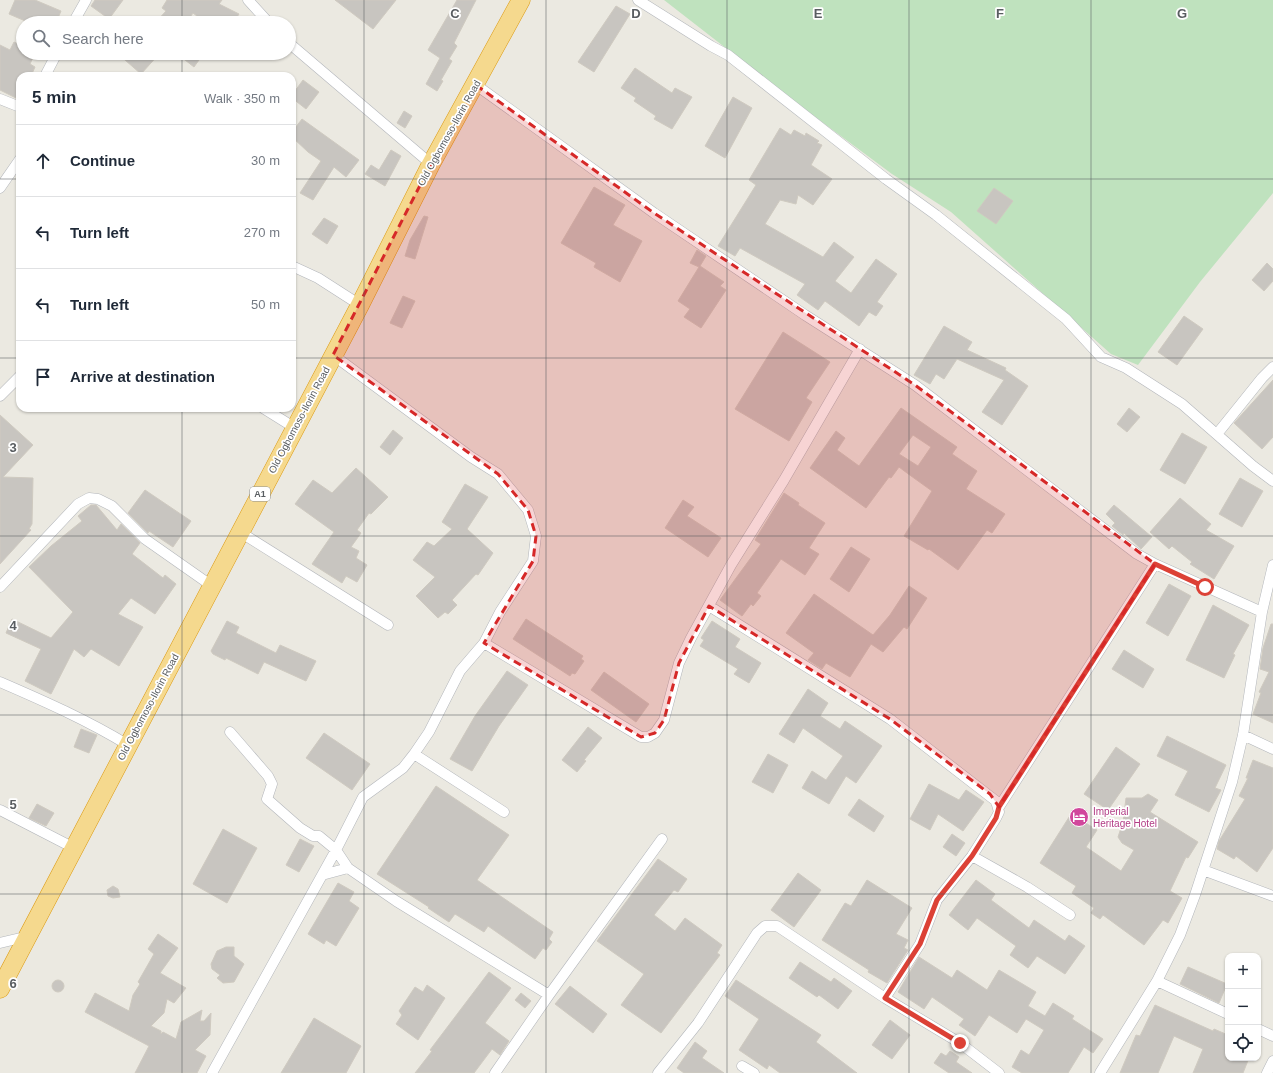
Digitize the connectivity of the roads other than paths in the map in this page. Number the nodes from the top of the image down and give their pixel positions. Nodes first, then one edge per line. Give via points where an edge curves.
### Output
1 (248, 0) edge
2 (521, 0) edge
3 (638, 0) edge
4 (84, 1) edge
5 (76, 16) edge
6 (263, 16) edge
7 (296, 49) edge
8 (53, 60) edge
9 (47, 72) edge
10 (476, 85) junction
11 (0, 99) edge
12 (16, 105) edge
13 (431, 164) junction
14 (16, 166) edge
15 (0, 188) edge
16 (296, 268) edge
17 (360, 305) junction
18 (860, 350) junction
19 (333, 355) junction
20 (1273, 367) edge
21 (16, 380) edge
22 (0, 396) edge
23 (269, 412) edge
24 (295, 428) junction
25 (1217, 434) junction
26 (1273, 481) edge
27 (240, 532) junction
28 (1155, 564) junction
29 (1273, 565) edge
30 (212, 586) junction
31 (0, 587) edge
32 (709, 606) junction
33 (1262, 612) junction
34 (388, 625) dead end
35 (484, 643) junction
36 (0, 682) edge
37 (230, 732) dead end
38 (1243, 735) junction
39 (128, 745) junction
40 (1273, 748) edge
41 (414, 754) junction
42 (999, 807) junction
43 (0, 810) edge
44 (504, 812) dead end
45 (662, 838) dead end
46 (74, 848) junction
47 (336, 850) junction
48 (972, 856) junction
49 (348, 868) junction
50 (1203, 870) junction
51 (322, 875) junction
52 (1273, 896) edge
53 (1070, 915) dead end
54 (29, 936) junction
55 (0, 943) edge
56 (1157, 981) junction
57 (0, 989) edge
58 (549, 994) junction
59 (885, 998) junction
60 (1225, 1013) edge
61 (1261, 1030) edge
62 (1273, 1036) edge
63 (1273, 1061) edge
64 (742, 1066) dead end
65 (212, 1073) edge
66 (495, 1073) edge
67 (658, 1073) edge
68 (754, 1073) edge
69 (999, 1073) edge
70 (1100, 1073) edge
71 (1267, 1073) edge

1 - 6 street
2 - 10 highway, Old Ogbomoso-Ilorin Road / A1
3 - 25 street via 728,55 1066,319 1101,357 1126,368 1182,404
4 - 5 street
7 - 13 street
8 - 9 street
10 - 13 highway, Old Ogbomoso-Ilorin Road / A1
10 - 18 street via 654,213
11 - 12 street
13 - 17 highway, Old Ogbomoso-Ilorin Road / A1
14 - 15 street
16 - 17 street via 318,278
17 - 19 highway, Old Ogbomoso-Ilorin Road / A1
18 - 28 street via 915,385 1137,554
18 - 32 street via 784,480 730,565
19 - 24 highway, Old Ogbomoso-Ilorin Road / A1
19 - 35 street via 498,474 528,510 536,536 533,561 500,612
20 - 25 street
21 - 22 street
23 - 24 street
24 - 27 highway, Old Ogbomoso-Ilorin Road / A1
25 - 26 street
27 - 30 highway, Old Ogbomoso-Ilorin Road / A1
27 - 34 street
28 - 33 street
28 - 42 street
29 - 33 street
30 - 31 street via 145,539 112,506 90,498 78,504
30 - 39 highway, Old Ogbomoso-Ilorin Road / A1
32 - 35 street via 679,662 664,720 655,733 648,737 642,737
32 - 42 street via 890,719 990,794
33 - 38 street
35 - 41 street via 460,671 429,732
36 - 39 street via 61,708
37 - 47 street via 268,776 272,784 267,799 300,828 313,836 319,836
38 - 40 street
38 - 50 street via 1232,782
39 - 46 highway, Old Ogbomoso-Ilorin Road / A1
41 - 44 street
41 - 47 street via 403,768 363,797
42 - 48 street via 996,818
43 - 46 street
45 - 58 street
46 - 54 highway, Old Ogbomoso-Ilorin Road / A1
47 - 49 street
47 - 51 street
48 - 53 street
48 - 59 street via 937,900 920,944
49 - 51 street
49 - 58 street via 396,901
50 - 52 street
50 - 56 street via 1180,935
51 - 65 street
54 - 55 street
54 - 57 highway, Old Ogbomoso-Ilorin Road / A1
56 - 60 street
56 - 70 street
58 - 66 street
59 - 67 street via 777,926 765,926 757,933 698,1023
59 - 69 street via 960,1043
61 - 62 street
63 - 71 street
64 - 68 street

